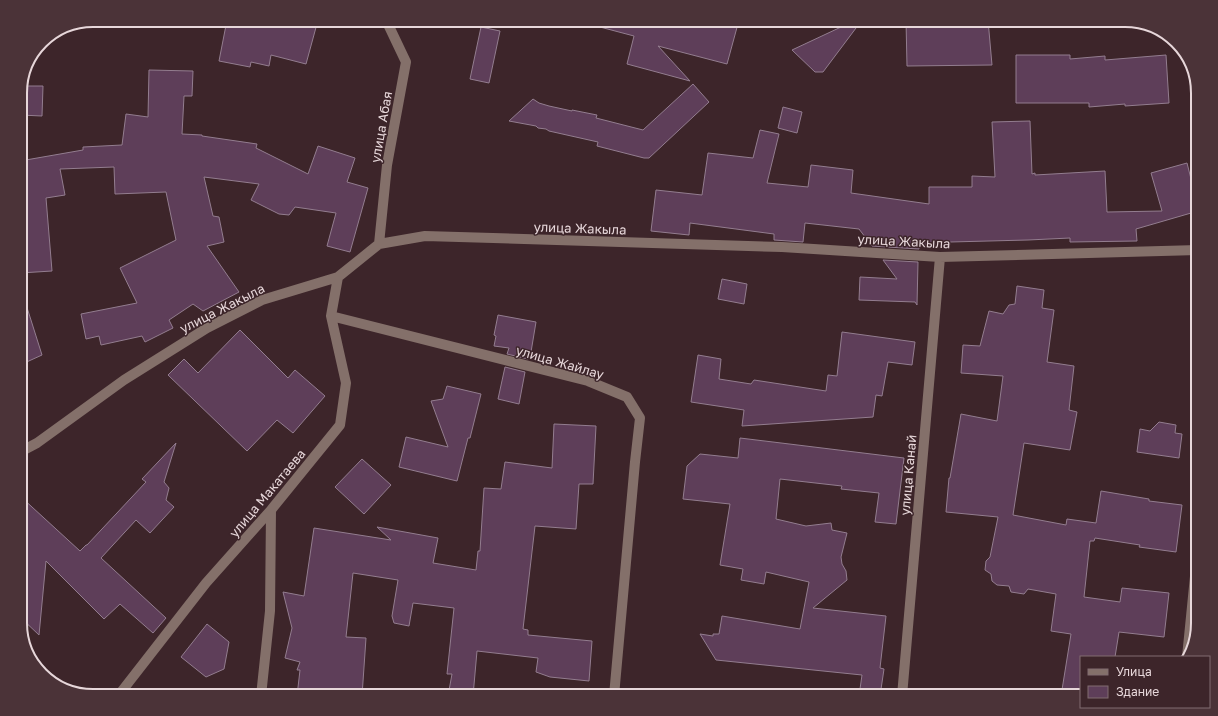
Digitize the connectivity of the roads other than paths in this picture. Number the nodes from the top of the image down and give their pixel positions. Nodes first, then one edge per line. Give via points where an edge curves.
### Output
1 (389, 27) edge
2 (379, 244) junction
3 (1191, 250) edge
4 (940, 257) junction
5 (338, 277) junction
6 (331, 316) junction
7 (27, 448) edge
8 (271, 510) junction
9 (1191, 617) edge
10 (1189, 641) edge
11 (123, 689) edge
12 (263, 689) edge
13 (615, 689) edge
14 (903, 689) edge

1 - 2 street, улица Абая via 406,62 387,165
2 - 4 street, улица Жакыла via 425,236 782,247
2 - 5 street, улица Жакыла
3 - 4 street, улица Жакыла
4 - 14 street, улица Канай
5 - 6 street, улица Макатаева
5 - 7 street, улица Жакыла via 262,300 207,328 124,380
6 - 8 street, улица Макатаева via 346,383 340,425
6 - 13 street, улица Жайлау via 588,381 627,397 640,418
8 - 11 street, улица Макатаева via 206,583
8 - 12 street via 270,611
9 - 10 street

